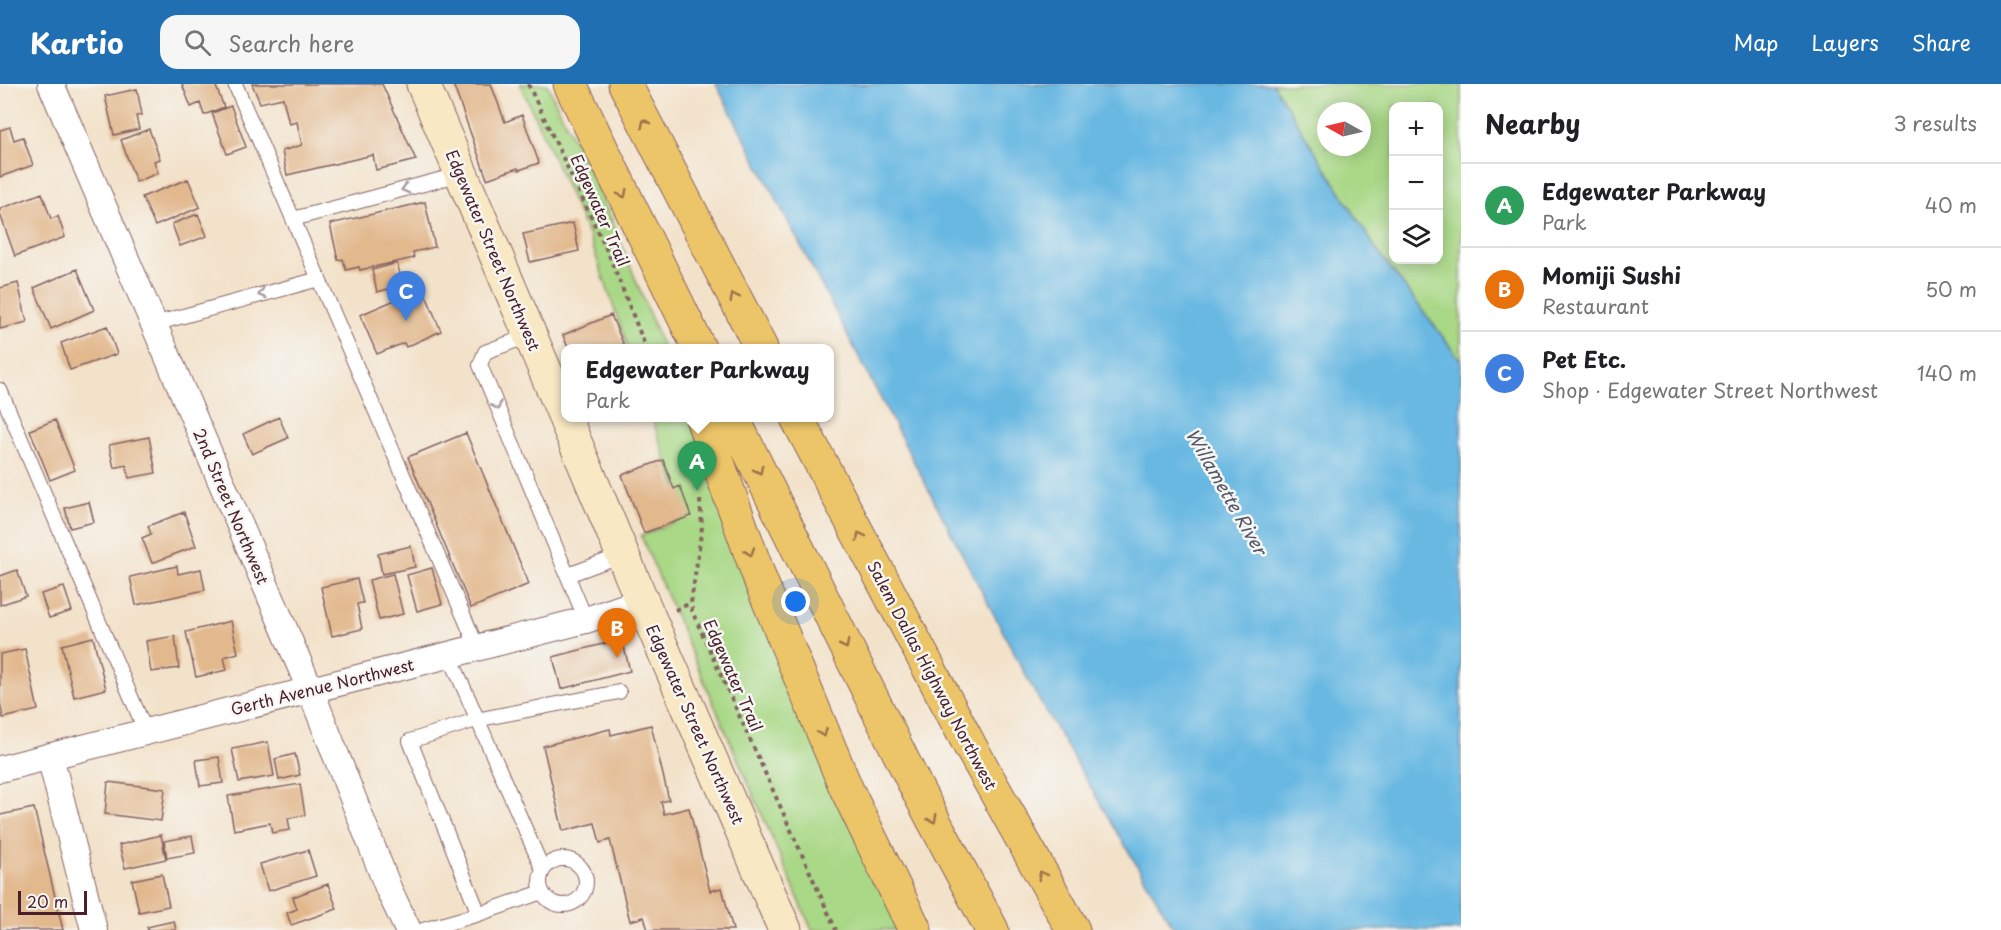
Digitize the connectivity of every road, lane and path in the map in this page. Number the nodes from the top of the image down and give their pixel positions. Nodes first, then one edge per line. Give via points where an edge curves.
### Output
1 (51, 84) edge
2 (235, 84) edge
3 (423, 84) edge
4 (528, 84) edge
5 (570, 84) edge
6 (625, 84) edge
7 (461, 174) junction
8 (293, 219) junction
9 (649, 249) junction
10 (319, 279) junction
11 (154, 324) junction
12 (531, 335) junction
13 (644, 344) edge
14 (678, 344) edge
15 (697, 344) edge
16 (759, 344) edge
17 (0, 390) edge
18 (561, 407) edge
19 (567, 422) edge
20 (704, 422) edge
21 (735, 422) edge
22 (800, 422) edge
23 (699, 492) dead end
24 (623, 555) junction
25 (568, 575) junction
26 (642, 601) junction
27 (586, 620) junction
28 (477, 647) junction
29 (449, 654) junction
30 (310, 689) junction
31 (619, 692) dead end
32 (476, 720) junction
33 (146, 732) junction
34 (50, 756) junction
35 (0, 768) edge
36 (543, 870) junction
37 (542, 892) junction
38 (479, 914) junction
39 (94, 930) edge
40 (408, 930) edge
41 (423, 930) edge
42 (785, 930) edge
43 (836, 930) edge
44 (915, 930) edge
45 (992, 930) edge
46 (1073, 930) edge

1 - 11 street, 2nd Street Northwest
2 - 8 lane
3 - 7 main road, Edgewater Street Northwest
4 - 13 path, Edgewater Trail via 609,255
5 -> 9 highway
16 -> 6 highway
7 -> 8 lane
7 - 12 main road, Edgewater Street Northwest
8 - 10 lane
9 - 14 highway
9 - 15 highway
10 -> 11 lane
10 - 28 lane
11 - 30 street, 2nd Street Northwest
12 - 18 main road, Edgewater Street Northwest
12 -> 25 lane via 484,352 480,365
17 - 33 lane
19 - 24 main road, Edgewater Street Northwest
20 -> 44 highway via 761,582 846,788
21 -> 45 highway via 918,791
46 -> 22 highway, Salem Dallas Highway Northwest via 970,746
23 - 43 path, Edgewater Trail via 702,527 692,611
24 - 25 lane
24 - 26 main road, Edgewater Street Northwest
25 - 27 lane
26 - 27 street, Gerth Avenue Northwest
26 - 42 main road, Edgewater Street Northwest
27 - 28 street, Gerth Avenue Northwest
28 - 29 street, Gerth Avenue Northwest
29 - 30 street, Gerth Avenue Northwest
29 - 32 lane
30 - 33 street, Gerth Avenue Northwest
30 - 40 street, 2nd Street Northwest
31 - 32 lane
32 - 36 lane
32 - 38 lane via 410,741
33 - 34 street, Gerth Avenue Northwest
34 - 35 street, Gerth Avenue Northwest
34 - 39 street
36 - 37 lane
36 - 37 lane via 555,861 569,860 581,868 586,882 581,897 568,904 553,903
37 - 38 lane
38 - 41 lane

